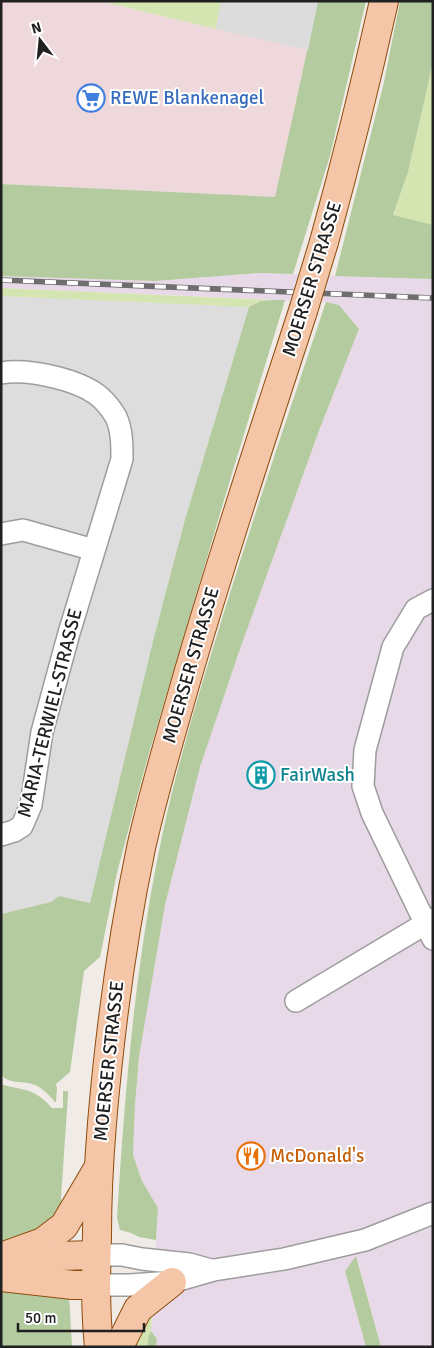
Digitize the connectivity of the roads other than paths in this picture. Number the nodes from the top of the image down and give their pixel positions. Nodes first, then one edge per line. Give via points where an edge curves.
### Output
1 (384, 1) edge
2 (1, 373) edge
3 (1, 534) edge
4 (94, 550) junction
5 (433, 600) edge
6 (1, 835) edge
7 (430, 928) edge
8 (296, 1001) dead end
9 (99, 1166) junction
10 (433, 1214) edge
11 (96, 1255) junction
12 (1, 1257) edge
13 (214, 1270) junction
14 (1, 1277) edge
15 (172, 1282) junction
16 (96, 1285) junction
17 (99, 1347) edge
18 (119, 1347) edge

1 - 9 main road, MOERSER STRASSE, bridge via 324,242 205,616 158,777 130,905 117,984
2 - 4 street, MARIA-TERWIEL-STRASSE via 36,372 71,382 104,400 115,416 122,435 122,459
3 - 4 street via 23,530
4 - 6 street, MARIA-TERWIEL-STRASSE via 42,732 31,805 22,826
5 - 7 street via 416,609 393,647 365,750 363,786 372,814
7 - 8 street
9 - 11 main road, MOERSER STRASSE
9 - 12 main road via 64,1226 44,1242
10 - 13 street via 365,1240 284,1259
11 - 12 main road
11 - 13 street via 122,1255
11 - 16 main road, MOERSER STRASSE
13 - 15 street
14 - 16 main road
15 - 16 street
15 - 18 main road via 138,1309
16 - 17 main road, MOERSER STRASSE

